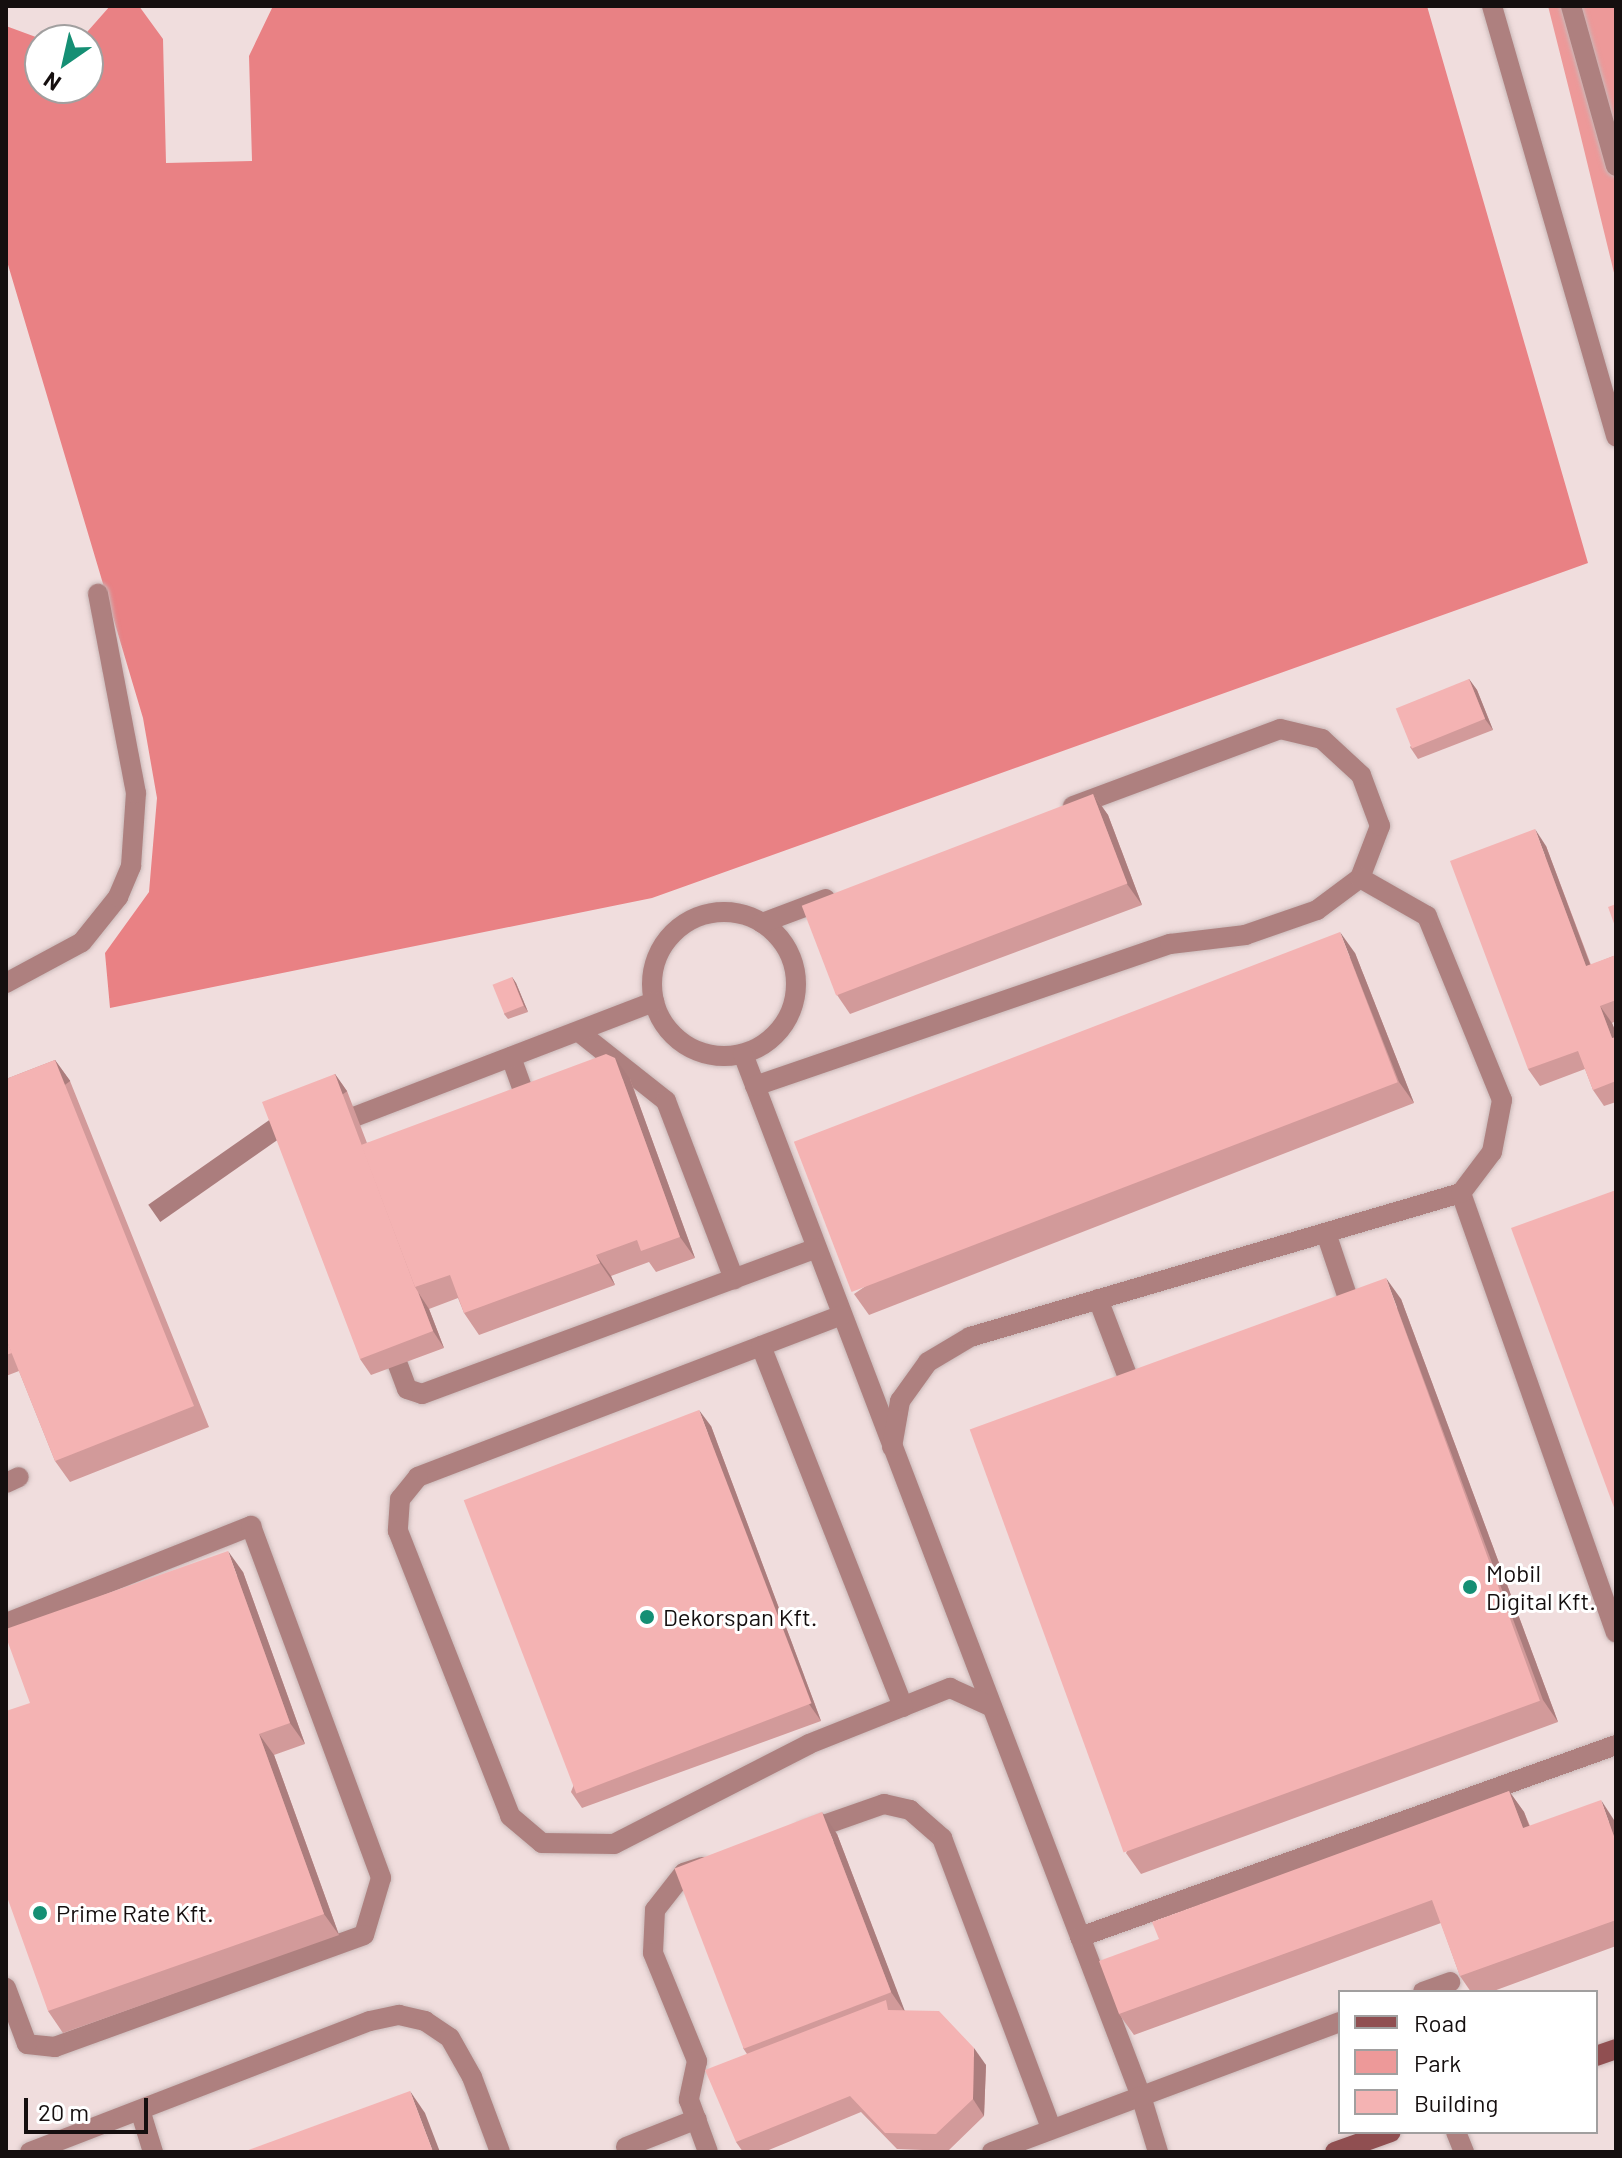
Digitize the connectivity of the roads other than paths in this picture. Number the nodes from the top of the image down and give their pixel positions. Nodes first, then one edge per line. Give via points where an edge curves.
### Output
1 (1492, 6) edge
2 (1571, 6) edge
3 (1616, 166) edge
4 (1616, 436) edge
5 (98, 594) dead end
6 (1058, 812) edge
7 (1360, 878) junction
8 (851, 889) edge
9 (762, 923) junction
10 (6, 983) edge
11 (654, 1002) junction
12 (579, 1032) junction
13 (743, 1054) junction
14 (511, 1057) junction
15 (755, 1086) junction
16 (530, 1110) edge
17 (314, 1145) edge
18 (1461, 1193) junction
19 (1326, 1233) junction
20 (816, 1248) junction
21 (734, 1279) junction
22 (1098, 1299) junction
23 (842, 1315) junction
24 (1354, 1316) edge
25 (382, 1321) edge
26 (761, 1346) junction
27 (1135, 1396) edge
28 (892, 1447) junction
29 (6, 1623) edge
30 (1616, 1632) edge
31 (903, 1707) junction
32 (992, 1707) junction
33 (1616, 1745) edge
34 (784, 1838) edge
35 (727, 1858) edge
36 (1080, 1937) junction
37 (1450, 1982) edge
38 (6, 1988) edge
39 (1428, 1990) edge
40 (1338, 2023) edge
41 (27, 2044) junction
42 (6, 2050) edge
43 (1141, 2096) junction
44 (141, 2113) junction
45 (697, 2119) junction
46 (1051, 2128) junction
47 (1385, 2134) edge
48 (626, 2147) dead end
49 (30, 2152) edge
50 (153, 2152) edge
51 (500, 2152) edge
52 (708, 2152) edge
53 (992, 2152) edge
54 (1158, 2152) edge
55 (1335, 2152) edge

1 - 4 street
2 - 3 street
5 - 10 street via 136,793 131,866 118,897 82,942
6 - 7 street via 1280,729 1322,739 1361,775 1380,826
7 - 15 street via 1317,910 1245,935 1170,944
7 - 18 street via 1427,916 1502,1100 1492,1152
8 - 9 street
9 - 11 street via 740,913 715,912 672,934 658,954
9 - 13 street via 780,938 792,959 795,995 782,1028
11 - 12 street
11 - 13 street via 671,1031 698,1051
12 - 14 street
12 - 21 street via 666,1101
13 - 15 street
14 - 16 street
14 - 17 street via 319,1130
15 - 20 street
18 - 19 street
18 - 30 street
19 - 22 street
19 - 24 street
20 - 21 street
20 - 23 street
21 - 25 street via 422,1394 407,1389
22 - 27 street
22 - 28 street via 970,1337 928,1362 900,1401
23 - 26 street
23 - 28 street
26 - 31 street
26 - 31 street via 418,1477 400,1499 398,1531 510,1816 542,1843 614,1844 809,1744
28 - 32 street
29 - 41 street via 251,1526 381,1878 364,1935 55,2047
31 - 32 street via 950,1688
32 - 36 street
33 - 36 street
34 - 46 street via 884,1804 910,1810 942,1838
35 - 45 street via 684,1873 655,1910 653,1953 697,2061 689,2100
36 - 43 street
37 - 39 street
38 - 41 street
40 - 43 street
41 - 42 street
43 - 46 street
43 - 54 street
44 - 49 street
44 - 50 street
44 - 51 street via 370,2021 399,2015 425,2021 450,2038 472,2077
45 - 48 street
45 - 52 street
46 - 53 street
47 - 55 main road

